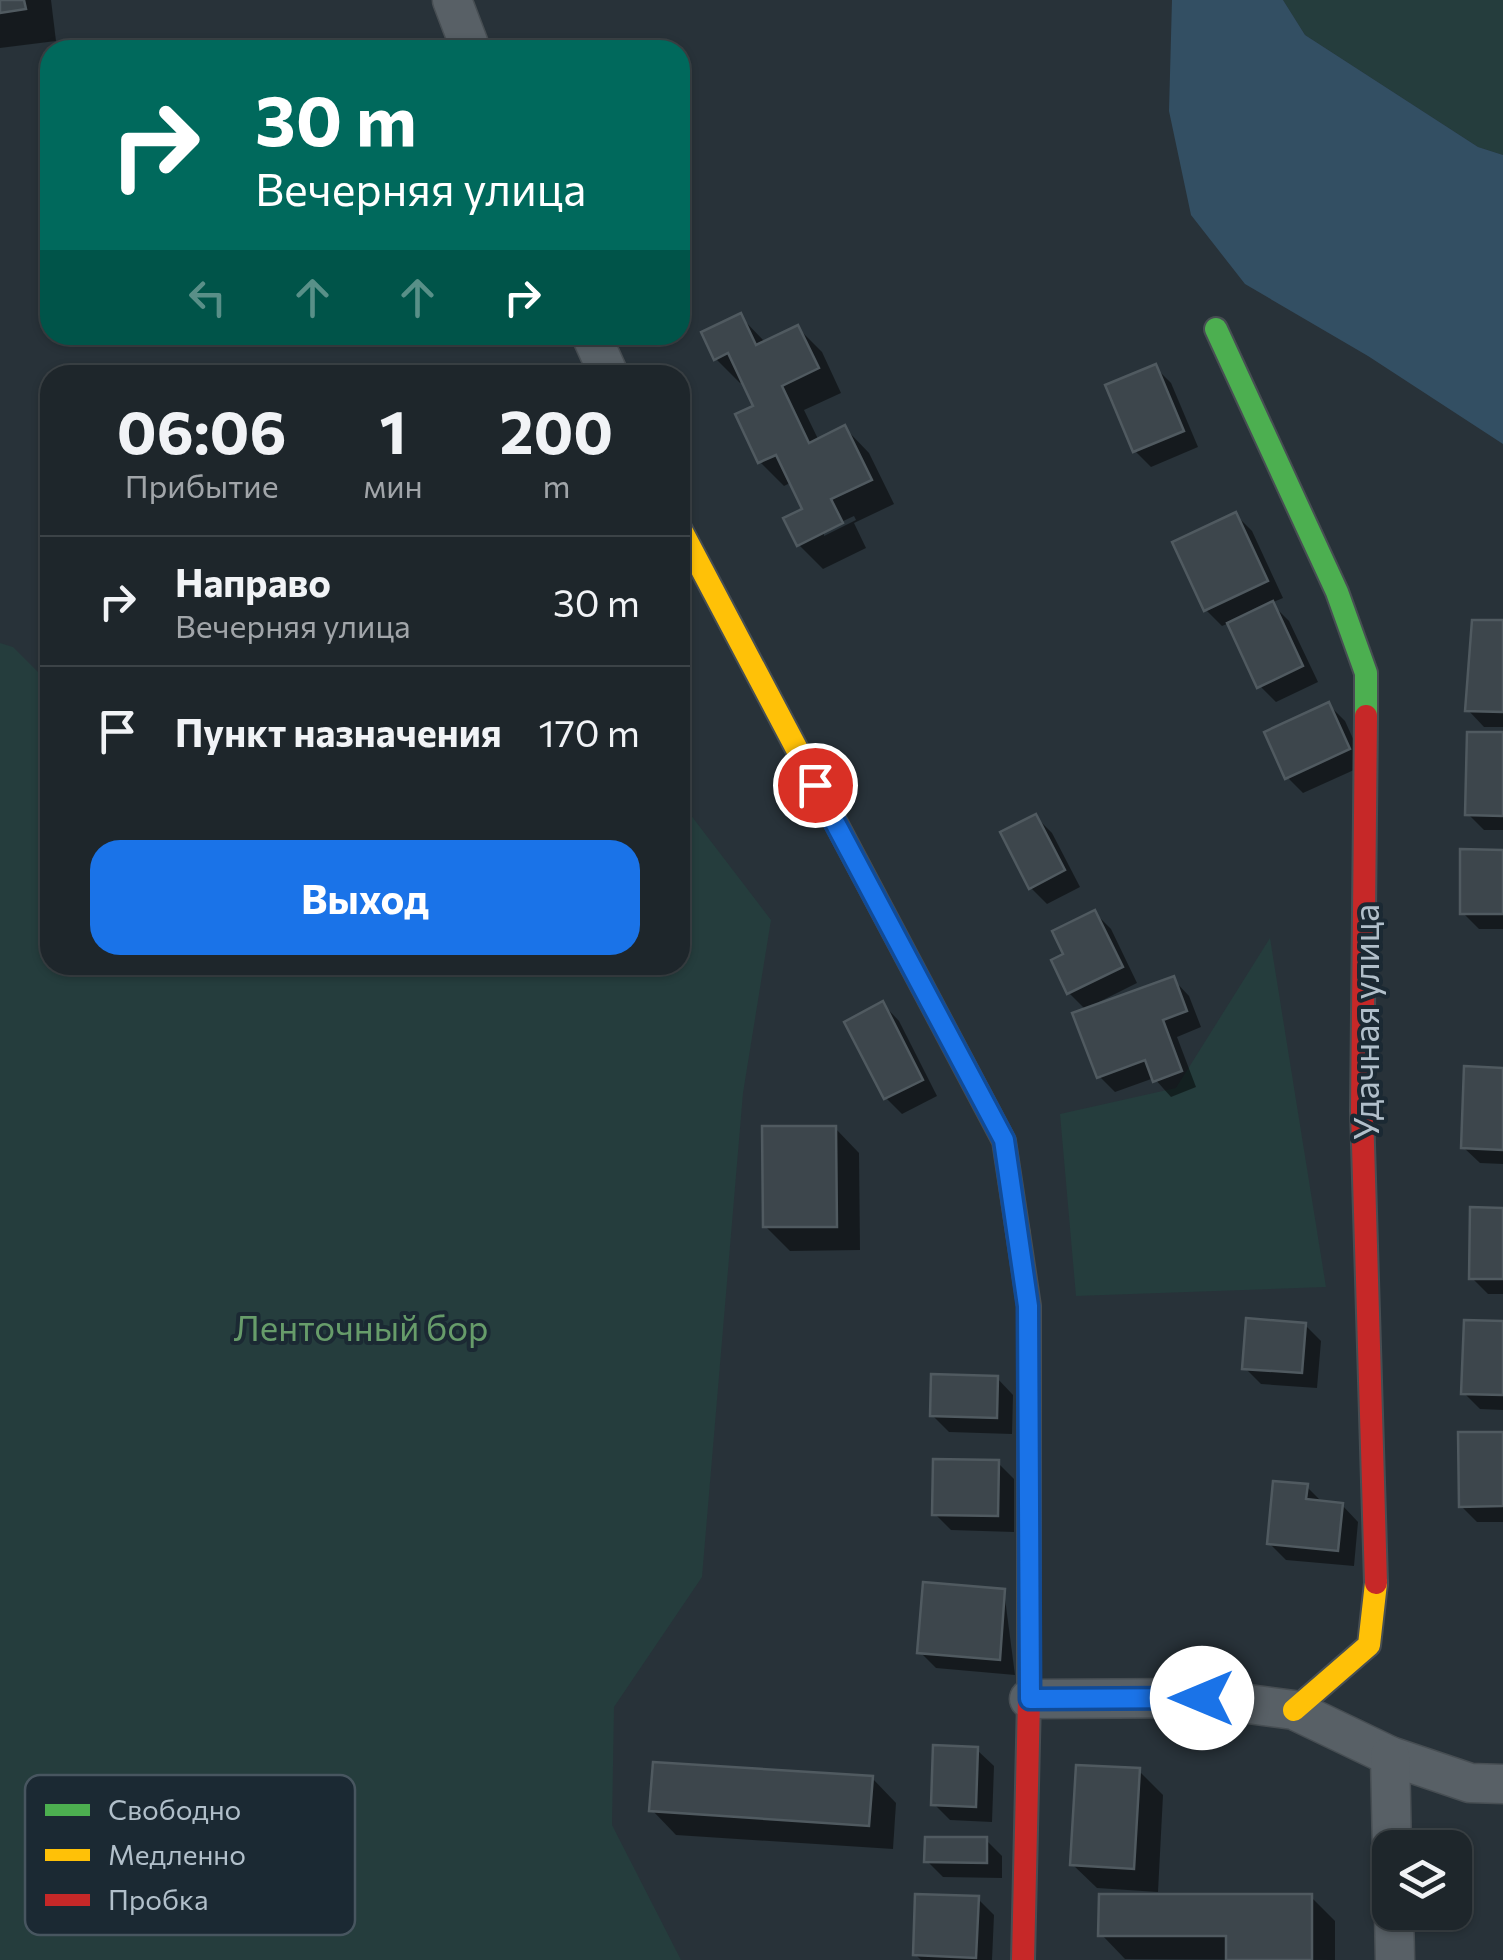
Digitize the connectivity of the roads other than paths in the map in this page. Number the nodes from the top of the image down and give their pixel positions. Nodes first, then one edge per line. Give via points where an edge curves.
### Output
1 (452, 0) edge
2 (467, 40) edge
3 (1216, 329) dead end
4 (690, 547) edge
5 (1030, 1699) junction
6 (1294, 1710) junction
7 (1390, 1756) junction
8 (1503, 1784) edge
9 (1392, 1830) edge
10 (1394, 1930) edge
11 (1023, 1960) edge
12 (1395, 1960) edge

1 - 2 street
3 - 6 street, Удачная улица via 1366,673 1362,1111 1378,1604 1369,1645
4 - 5 street via 1004,1140 1028,1306
5 - 6 street via 1202,1698
5 - 11 street
6 - 7 street
7 - 8 street via 1470,1783
7 - 9 street
10 - 12 street

